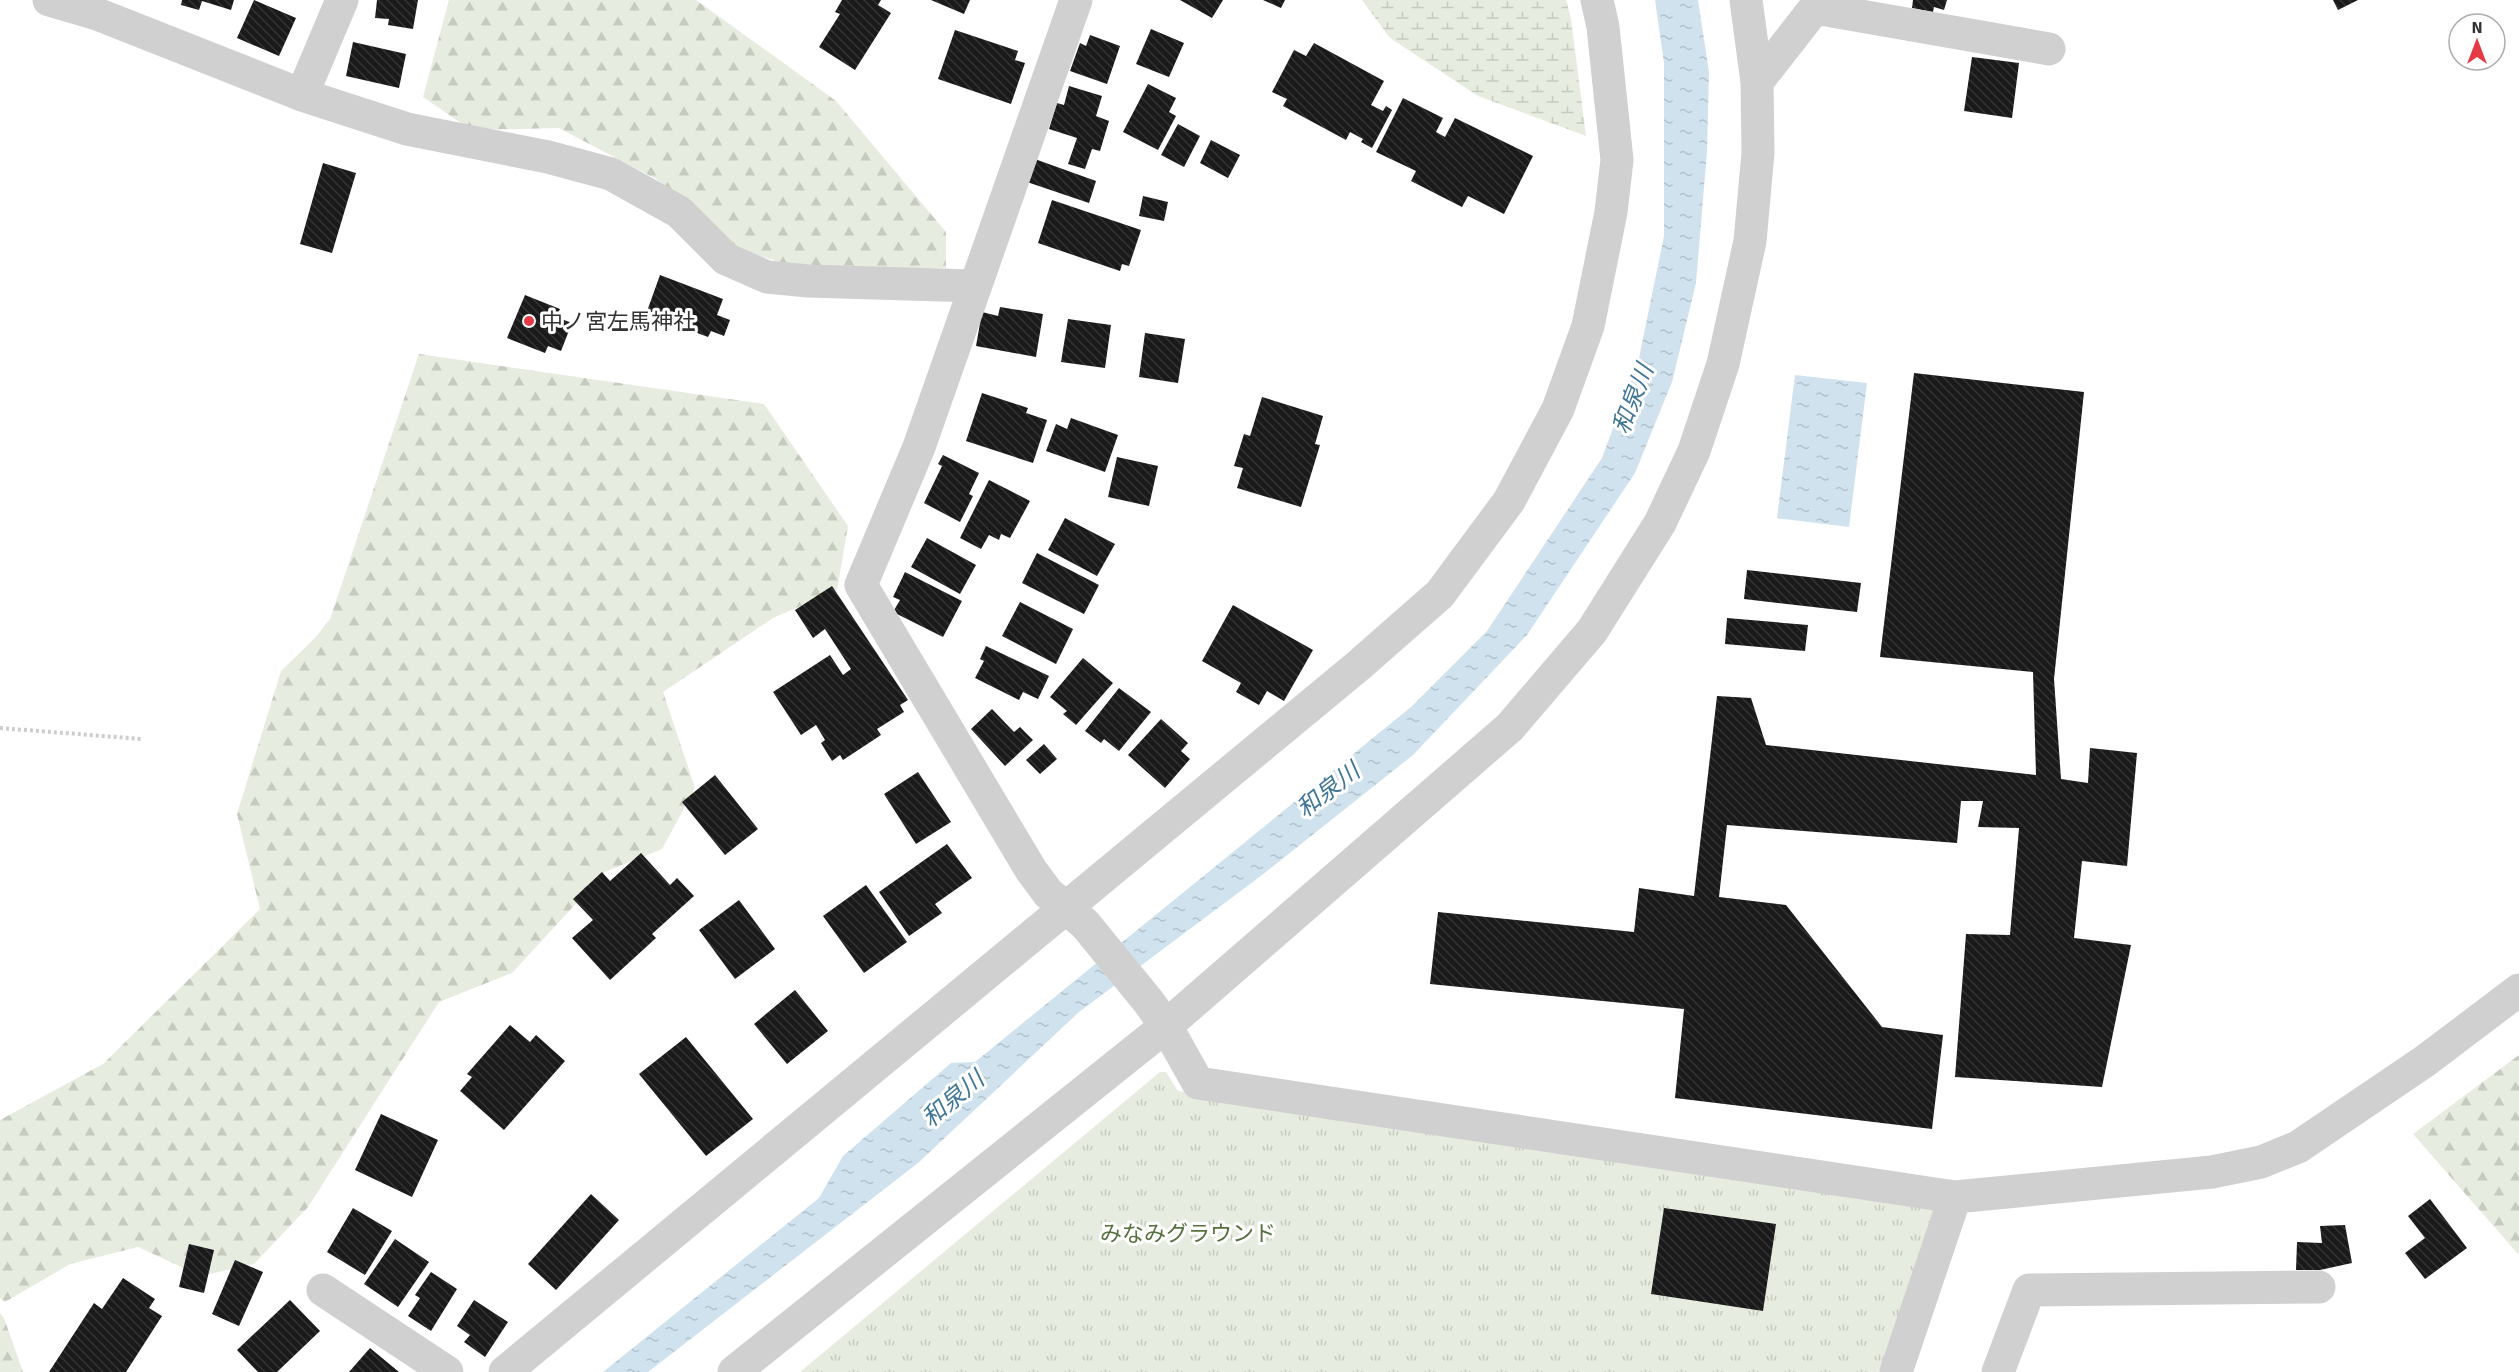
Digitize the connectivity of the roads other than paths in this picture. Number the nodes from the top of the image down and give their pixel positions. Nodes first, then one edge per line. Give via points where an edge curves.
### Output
1 (49, 0) edge
2 (342, 0) edge
3 (1076, 0) edge
4 (1597, 0) edge
5 (1746, 0) edge
6 (82, 4) edge
7 (1818, 4) edge
8 (2049, 49) dead end
9 (1758, 82) junction
10 (302, 95) junction
11 (974, 286) junction
12 (1076, 917) junction
13 (2519, 990) edge
14 (1157, 1013) junction
15 (1955, 1197) junction
16 (2319, 1287) dead end
17 (323, 1290) dead end
18 (447, 1372) edge
19 (505, 1372) edge
20 (734, 1372) edge
21 (1896, 1372) edge
22 (1998, 1372) edge

1 - 6 street
2 - 10 street
3 - 11 street
4 - 12 street via 1617,160 1611,212 1588,326 1558,408 1509,501 1440,594
5 - 9 street
6 - 10 street
7 - 8 street
7 - 9 street
9 - 14 street via 1758,153 1750,241 1724,364 1694,451 1660,523 1592,631 1510,727
10 - 11 street via 407,129 548,157 611,174 679,212 726,259 767,277
11 - 12 street via 919,447 861,585 1031,870 1048,893
12 - 14 street
12 - 19 street
13 - 15 street via 2425,1061 2298,1147 2260,1162 2212,1172
14 - 15 street via 1198,1083
14 - 20 street
15 - 21 street
16 - 22 street via 2029,1290
17 - 18 street

